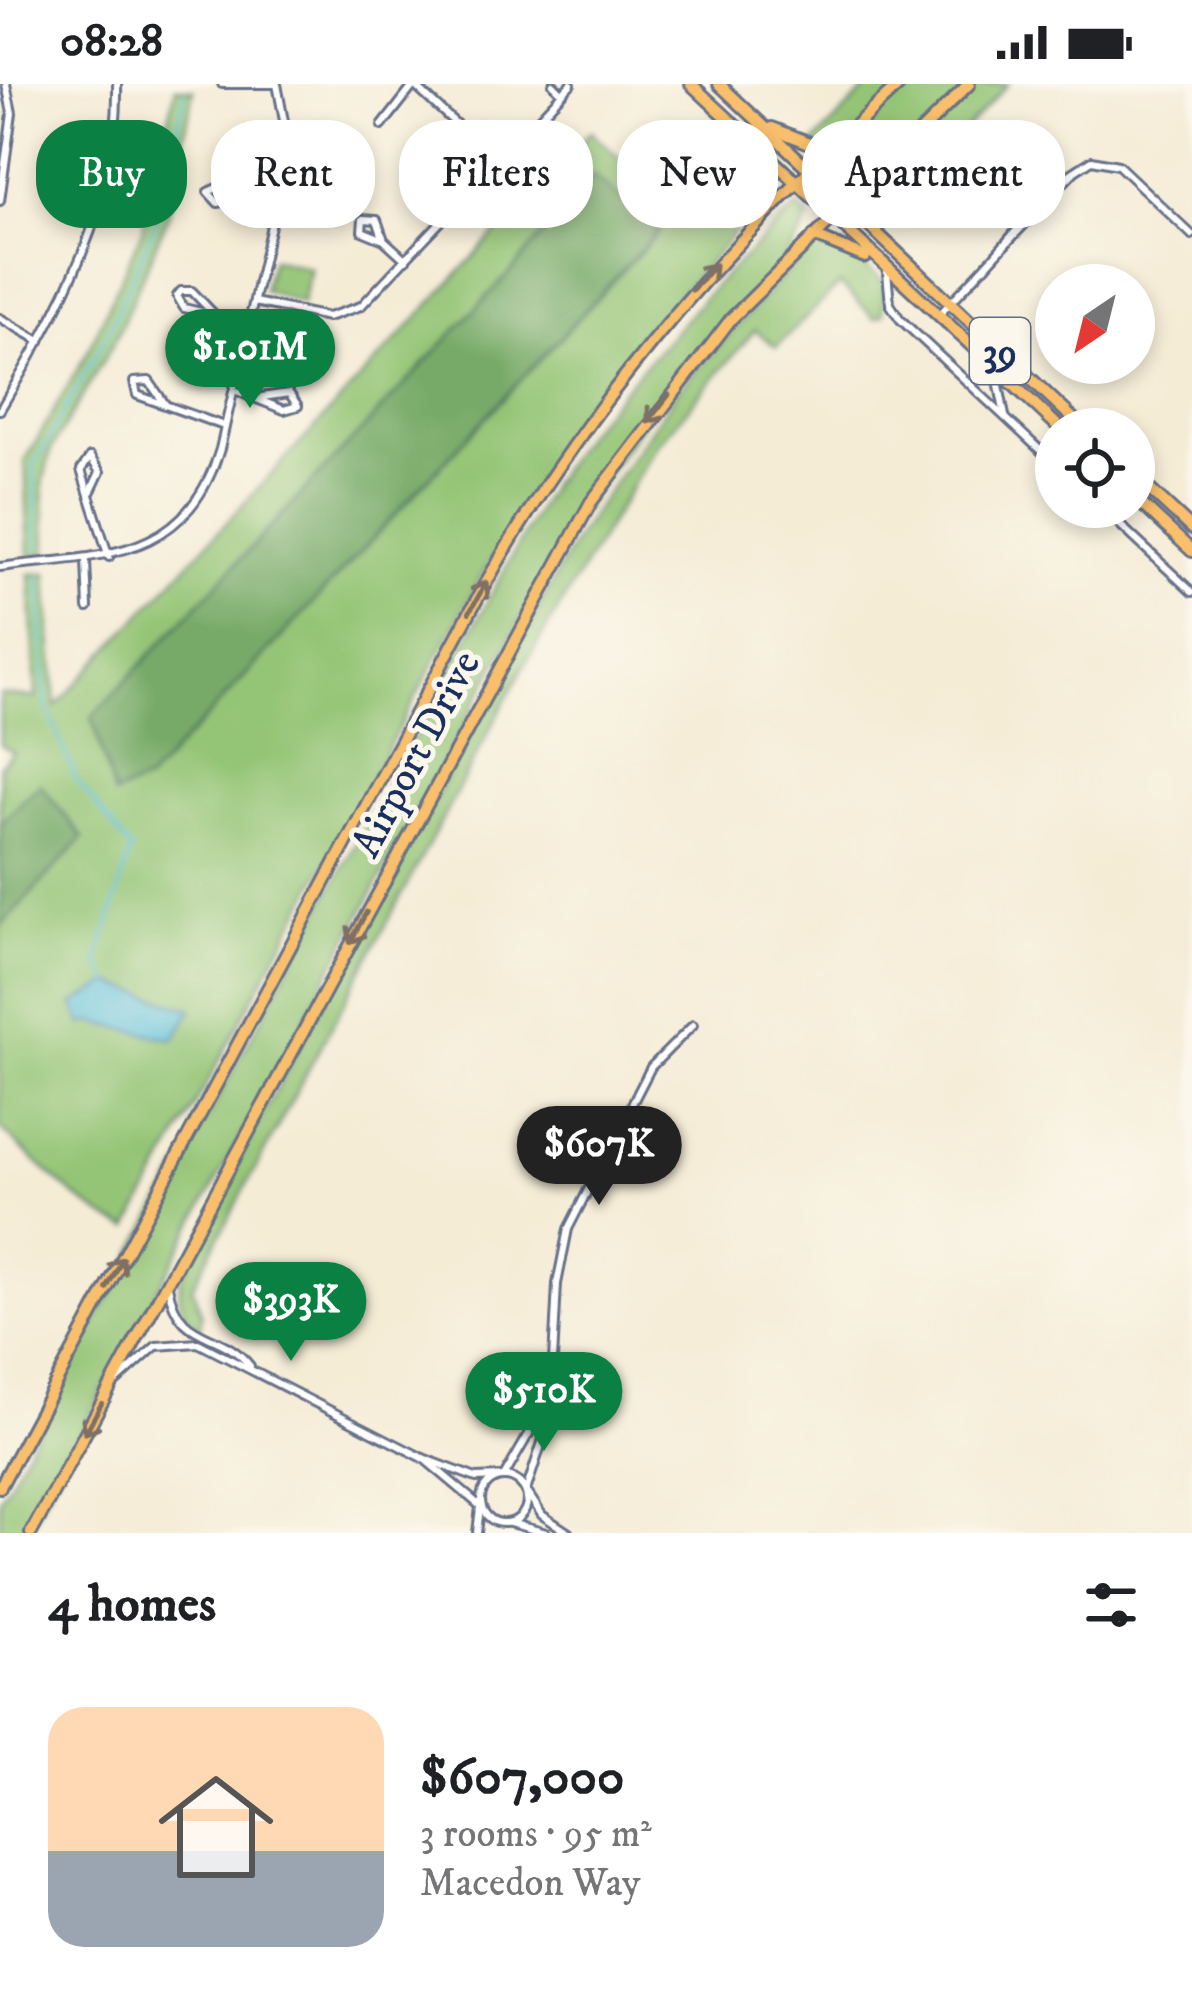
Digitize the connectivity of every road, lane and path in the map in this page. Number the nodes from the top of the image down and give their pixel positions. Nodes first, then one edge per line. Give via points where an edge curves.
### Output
1 (6, 84) edge
2 (117, 84) edge
3 (222, 84) edge
4 (276, 84) edge
5 (413, 84) edge
6 (553, 84) edge
7 (571, 84) edge
8 (691, 84) edge
9 (718, 84) edge
10 (900, 84) edge
11 (969, 84) edge
12 (562, 93) junction
13 (282, 120) edge
14 (452, 120) edge
15 (537, 120) edge
16 (728, 120) edge
17 (758, 120) edge
18 (862, 120) edge
19 (932, 120) edge
20 (382, 126) dead end
21 (778, 139) edge
22 (802, 162) edge
23 (778, 169) edge
24 (802, 178) edge
25 (795, 185) junction
26 (802, 192) edge
27 (0, 200) edge
28 (242, 200) joint
29 (271, 228) edge
30 (436, 228) edge
31 (822, 228) edge
32 (841, 228) edge
33 (871, 228) edge
34 (749, 230) joint
35 (1192, 235) edge
36 (814, 236) junction
37 (384, 240) dead end
38 (406, 260) junction
39 (883, 268) junction
40 (254, 302) junction
41 (950, 304) junction
42 (214, 314) junction
43 (938, 316) junction
44 (0, 318) edge
45 (249, 322) junction
46 (40, 341) junction
47 (995, 368) junction
48 (234, 390) junction
49 (262, 397) junction
50 (165, 404) junction
51 (1038, 408) edge
52 (1061, 408) edge
53 (0, 410) edge
54 (1007, 419) junction
55 (225, 426) junction
56 (1035, 445) edge
57 (91, 491) junction
58 (1155, 495) edge
59 (1155, 517) edge
60 (1123, 528) edge
61 (1192, 529) edge
62 (1192, 551) edge
63 (109, 557) junction
64 (86, 561) junction
65 (1, 566) edge
66 (1192, 592) edge
67 (88, 608) dead end
68 (693, 1024) dead end
69 (167, 1281) junction
70 (250, 1366) junction
71 (113, 1382) junction
72 (548, 1401) junction
73 (423, 1458) junction
74 (501, 1477) junction
75 (0, 1487) edge
76 (526, 1492) junction
77 (480, 1506) junction
78 (509, 1523) junction
79 (31, 1533) edge
80 (477, 1533) edge
81 (497, 1533) edge
82 (546, 1533) edge
83 (569, 1533) edge

1 - 27 street via 12,113
2 - 46 street via 101,206
3 - 4 street
4 - 13 street
5 - 14 street
5 - 20 street
6 - 12 street
7 - 12 street
8 - 16 main road, 39
9 - 17 main road, 39
10 - 18 main road, Airport Drive
11 - 19 main road, Airport Drive
12 - 15 street
21 - 22 main road, 39
23 - 25 main road, 39
24 - 25 main road, Airport Drive
25 - 26 main road, 39
25 - 34 main road, Airport Drive
28 - 28 street via 218,203 208,192 221,186
29 - 40 street
30 - 38 street
31 - 36 main road, Airport Drive
32 - 39 main road, 39
33 - 41 main road, 39
75 -> 34 main road, Airport Drive via 514,532 613,386
35 - 41 street via 1113,162 1092,160
36 - 39 main road
36 -> 69 main road, Airport Drive via 695,361 591,502
37 - 38 street
38 - 40 street via 371,298 338,316
39 - 43 main road, 39
39 - 54 street via 894,312
40 - 45 street
41 - 43 street
41 - 52 main road, 39
42 - 42 street via 184,308 177,296 192,291
42 - 45 street
43 - 47 main road, 39
44 - 46 street
45 - 48 street
46 - 53 street
47 - 51 main road, 39
47 - 54 street
48 - 49 street
48 - 55 street
49 - 49 street via 289,392 298,406 284,410
50 - 50 street via 137,395 134,382 149,381
50 - 55 street
54 - 56 street
55 - 63 street via 216,462 190,506 156,537
57 - 57 street via 81,470 90,458 100,472
57 - 63 street
58 - 61 main road
59 - 62 main road
60 - 66 street
63 - 64 street
64 - 65 street
64 - 67 street
68 - 72 street via 651,1067 576,1209 559,1267
69 - 70 street via 176,1318
69 - 71 main road, Airport Drive
70 - 71 street via 178,1341 148,1350
70 - 73 street
71 -> 79 main road, Airport Drive
72 - 74 street
72 - 76 street
73 - 74 street via 476,1478
73 - 77 street
74 - 76 street
74 - 77 street
76 - 78 street via 521,1514
76 - 83 street
77 - 78 street
77 - 80 street
78 - 81 street
78 - 82 street

